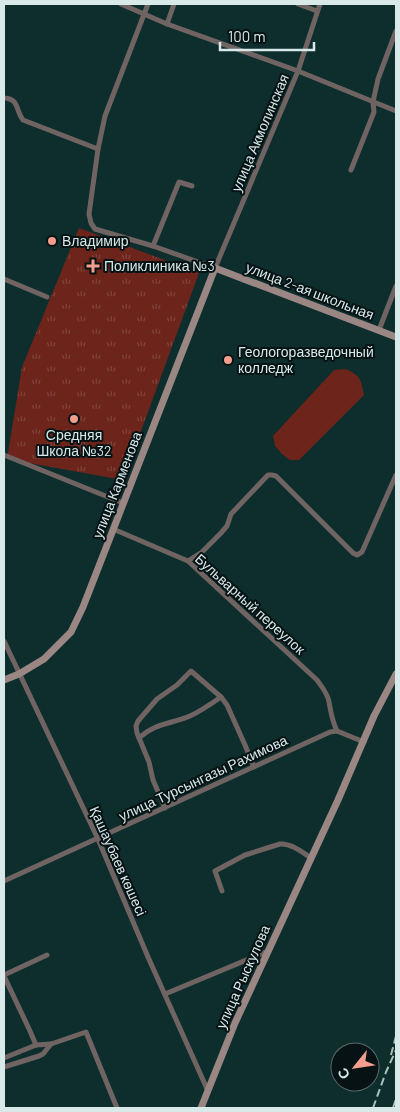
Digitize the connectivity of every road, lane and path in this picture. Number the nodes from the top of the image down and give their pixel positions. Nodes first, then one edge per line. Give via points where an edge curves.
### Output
1 (121, 4) edge
2 (148, 4) edge
3 (174, 4) edge
4 (298, 4) edge
5 (320, 4) edge
6 (317, 11) junction
7 (144, 13) junction
8 (167, 24) junction
9 (396, 31) edge
10 (298, 71) junction
11 (4, 98) edge
12 (374, 102) junction
13 (396, 111) edge
14 (98, 149) junction
15 (351, 170) dead end
16 (192, 186) dead end
17 (153, 246) junction
18 (215, 268) junction
19 (4, 279) edge
20 (396, 286) edge
21 (47, 297) dead end
22 (379, 330) junction
23 (396, 337) edge
24 (4, 455) edge
25 (396, 475) edge
26 (124, 503) junction
27 (113, 529) junction
28 (188, 562) junction
29 (4, 641) edge
30 (19, 674) junction
31 (396, 674) edge
32 (4, 680) edge
33 (221, 697) junction
34 (337, 730) junction
35 (139, 738) junction
36 (364, 742) junction
37 (254, 767) junction
38 (165, 808) junction
39 (98, 839) junction
40 (311, 858) junction
41 (4, 881) edge
42 (222, 891) dead end
43 (268, 951) junction
44 (46, 955) dead end
45 (4, 975) edge
46 (165, 994) junction
47 (51, 1044) junction
48 (36, 1045) junction
49 (4, 1058) edge
50 (4, 1066) edge
51 (208, 1092) junction
52 (117, 1108) edge
53 (201, 1108) edge

1 - 7 street
2 - 7 street
3 - 8 street
4 - 6 street
5 - 6 street, улица Акмолинская
6 - 10 street, улица Акмолинская
7 - 8 street
7 - 14 street via 105,116
8 - 10 street
9 - 12 street via 378,79
10 - 12 street
10 - 18 street, улица Акмолинская
11 - 14 street via 15,101 23,120
12 - 13 street
12 - 15 street via 374,112
14 - 17 street via 89,214 92,223 96,229
16 - 17 street via 179,182
17 - 18 street
18 - 22 street, улица 2-ая школьная
18 - 26 street, улица Карменова
19 - 21 street
20 - 22 street
22 - 23 street, улица 2-ая школьная
24 - 26 street
25 - 28 street via 358,555 272,474 231,514 221,533
26 - 27 street, улица Карменова
27 - 28 street, Бульварный переулок
27 - 30 street, улица Карменова via 71,632 44,658
28 - 34 street, Бульварный переулок via 317,680 329,700
29 - 30 street, Қашаубаев көшесі
30 - 32 street, улица Карменова
30 - 39 street, Қашаубаев көшесі
31 - 36 street, улица Рыскулова
33 - 35 street via 201,711 147,731
33 - 35 street via 190,671 177,686 157,699 138,721 136,732
33 - 37 street via 232,714
34 - 36 street
34 - 37 street, улица Турсынгазы Рахимова
35 - 38 street
36 - 40 street, улица Рыскулова
37 - 38 street, улица Турсынгазы Рахимова
38 - 39 street, улица Турсынгазы Рахимова
39 - 41 street, улица Турсынгазы Рахимова
39 - 46 street, Қашаубаев көшесі
40 - 42 street via 284,844 245,855 215,871
40 - 43 street, улица Рыскулова
43 - 46 street
43 - 51 street, улица Рыскулова
44 - 45 street
45 - 48 street
46 - 51 street, Қашаубаев көшесі
47 - 48 street
47 - 50 street via 39,1056
47 - 52 street via 86,1032
48 - 49 street
51 - 53 street, улица Рыскулова

